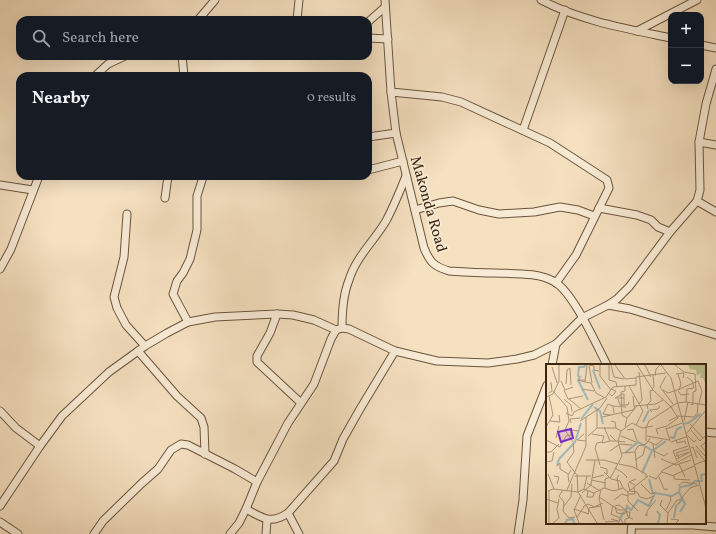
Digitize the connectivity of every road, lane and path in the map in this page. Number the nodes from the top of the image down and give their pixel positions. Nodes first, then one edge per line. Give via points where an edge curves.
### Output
1 (215, 0) edge
2 (299, 0) edge
3 (541, 0) edge
4 (697, 0) edge
5 (385, 4) edge
6 (565, 10) junction
7 (201, 16) edge
8 (297, 16) edge
9 (372, 18) edge
10 (637, 31) junction
11 (668, 37) edge
12 (372, 38) edge
13 (388, 39) junction
14 (704, 46) edge
15 (716, 48) edge
16 (116, 60) edge
17 (182, 60) edge
18 (716, 69) edge
19 (99, 72) edge
20 (184, 72) edge
21 (391, 92) junction
22 (523, 130) junction
23 (396, 133) junction
24 (372, 136) edge
25 (699, 142) junction
26 (716, 145) edge
27 (403, 161) junction
28 (372, 169) edge
29 (406, 176) junction
30 (37, 180) edge
31 (167, 180) edge
32 (202, 180) edge
33 (0, 185) edge
34 (33, 190) junction
35 (165, 198) dead end
36 (697, 202) junction
37 (599, 208) junction
38 (415, 210) junction
39 (716, 212) edge
40 (127, 214) dead end
41 (594, 216) junction
42 (670, 232) junction
43 (0, 269) edge
44 (556, 283) junction
45 (608, 305) junction
46 (277, 314) junction
47 (582, 318) junction
48 (188, 322) junction
49 (339, 329) junction
50 (716, 335) edge
51 (556, 344) junction
52 (145, 346) junction
53 (138, 351) junction
54 (395, 351) junction
55 (552, 364) edge
56 (606, 364) edge
57 (546, 388) edge
58 (301, 403) junction
59 (0, 411) edge
60 (706, 432) edge
61 (716, 433) edge
62 (40, 446) junction
63 (205, 454) junction
64 (257, 482) junction
65 (0, 506) edge
66 (246, 509) junction
67 (288, 513) junction
68 (267, 520) junction
69 (0, 522) edge
70 (632, 524) edge
71 (716, 526) edge
72 (18, 534) edge
73 (94, 534) edge
74 (230, 534) edge
75 (266, 534) edge
76 (299, 534) edge
77 (518, 534) edge
78 (631, 534) edge

1 - 7 street
2 - 8 street
3 - 6 street
4 - 10 street
5 - 9 street
5 - 13 street, Makonda Road
6 - 10 street
6 - 22 street
10 - 11 street
12 - 13 street
13 - 21 street, Makonda Road
14 - 15 street
16 - 19 street
17 - 20 street
18 - 25 street
21 - 22 street via 442,97 461,102
21 - 23 street, Makonda Road
22 - 37 street via 550,143 607,180 608,188
23 - 24 street
23 - 27 street, Makonda Road
25 - 26 street
25 - 36 street via 700,190
27 - 28 street
27 - 29 street, Makonda Road
29 - 38 street, Makonda Road
29 - 49 street via 385,222 358,260 348,280
30 - 34 street
31 - 35 street
32 - 48 street via 197,196 197,230 190,259 177,281 173,294
33 - 34 street
34 - 43 street via 11,249
36 - 39 street
36 - 42 street
37 - 41 street
37 - 42 street via 637,215
38 - 41 street via 453,201 499,214 534,212 560,207
38 - 44 street, Makonda Road via 428,259 438,268 449,271 529,275
40 - 52 street via 124,257 114,298 126,325
41 - 44 street via 576,255
42 - 45 street via 629,287
44 - 47 street, Makonda Road via 566,292
45 - 47 street
45 - 50 street via 630,309
46 - 48 street via 215,317
46 - 49 street via 314,320
46 - 58 street via 270,334 257,356 257,362
47 - 51 street
47 - 56 street, Makonda Road
48 - 52 street
49 - 54 street via 349,329
49 - 58 street via 331,339 314,384
51 - 54 street via 518,360 488,363 437,361
51 - 55 street
52 - 53 street
53 - 62 street via 109,372 78,400 62,416
53 - 63 street via 177,396 201,418
54 - 67 street via 343,439 334,461
57 - 77 street via 527,436
58 - 64 street
59 - 62 street via 16,428
60 - 61 street
62 - 65 street
63 - 64 street
63 - 73 street via 181,444 172,450 158,470 103,521
64 - 66 street
66 - 68 street
66 - 74 street
67 - 68 street via 280,519
67 - 76 street
68 - 75 street
69 - 72 street
70 - 71 street
70 - 78 street

